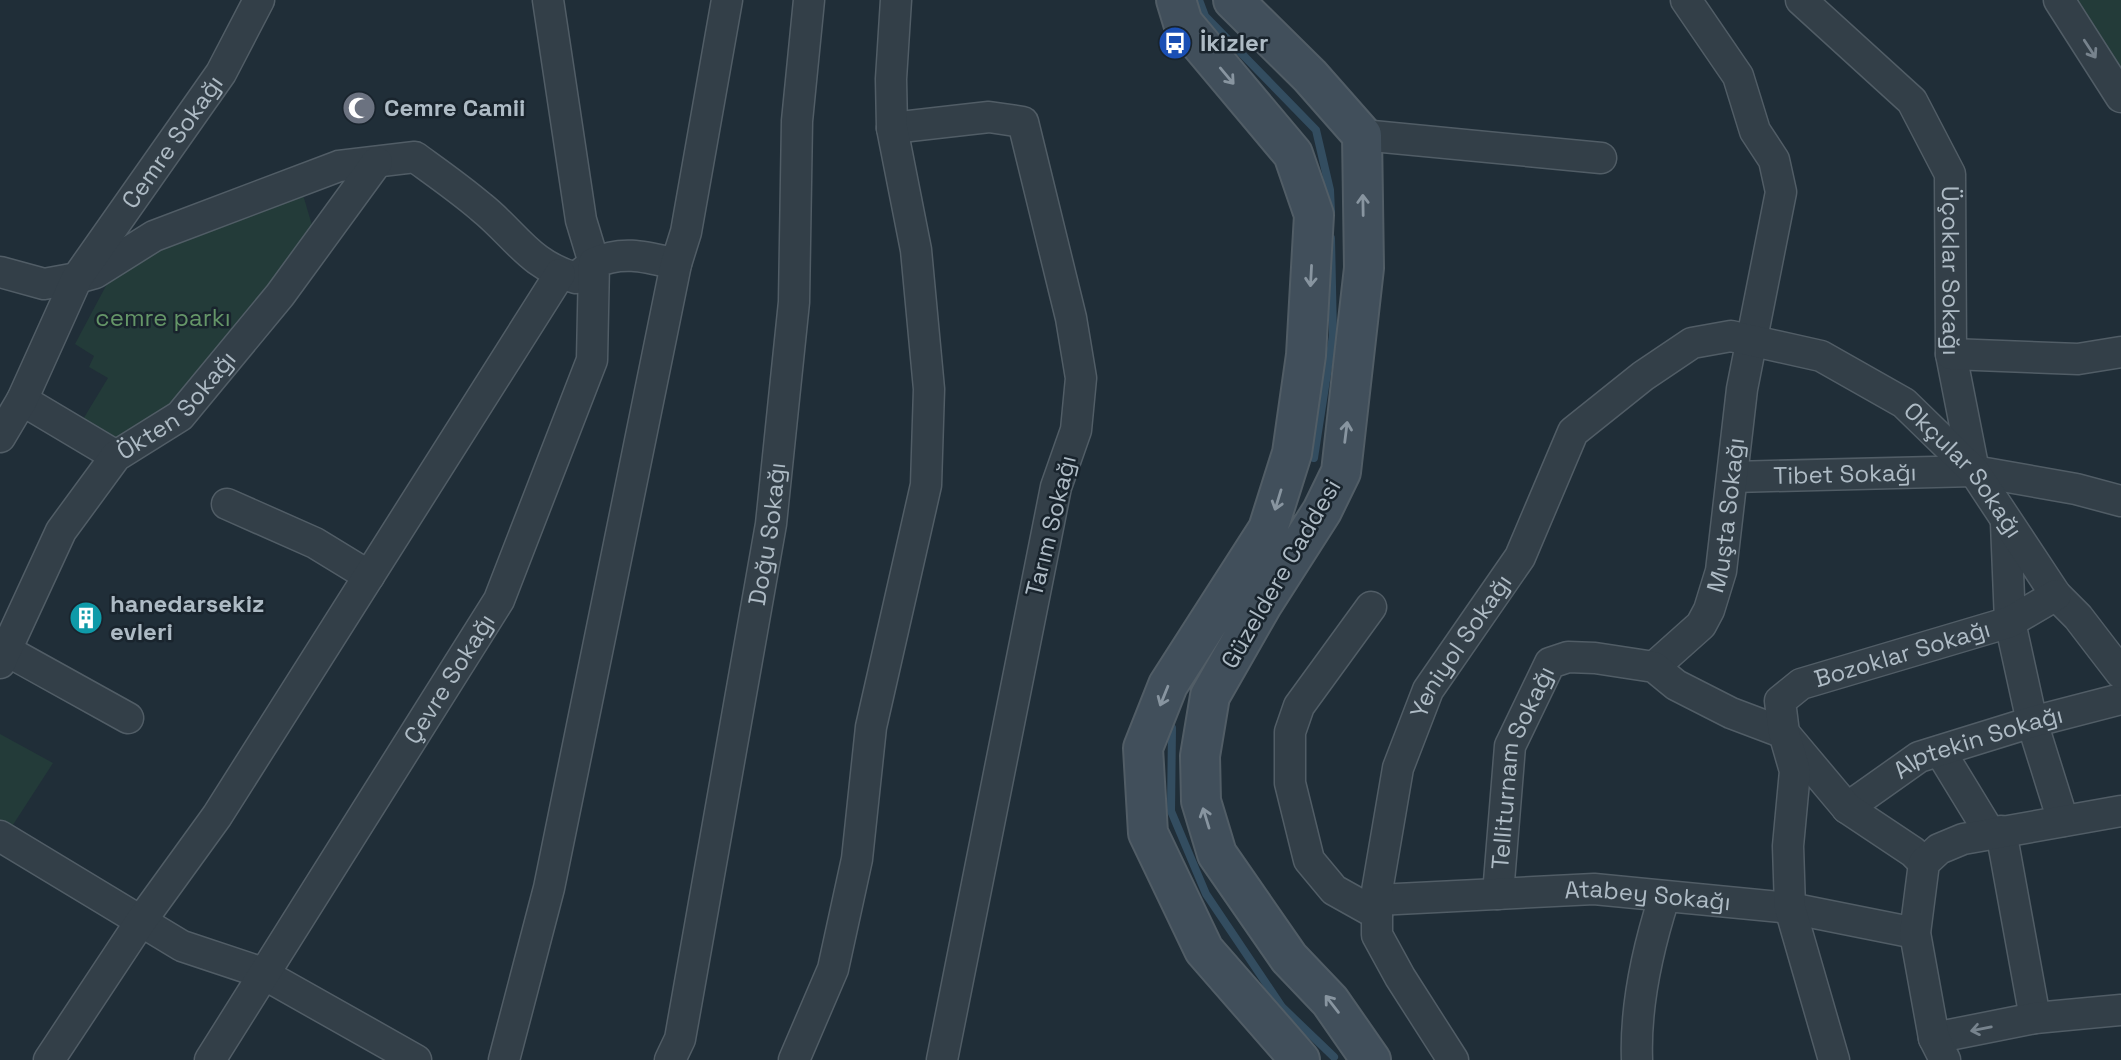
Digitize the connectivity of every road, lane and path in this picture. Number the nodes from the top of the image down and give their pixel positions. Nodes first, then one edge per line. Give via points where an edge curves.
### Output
1 (259, 0) edge
2 (548, 0) edge
3 (727, 0) edge
4 (809, 0) edge
5 (896, 0) edge
6 (1176, 0) edge
7 (1233, 0) edge
8 (1686, 0) edge
9 (1801, 0) edge
10 (2059, 0) edge
11 (2121, 97) edge
12 (892, 128) junction
13 (1362, 135) junction
14 (1601, 158) dead end
15 (377, 162) junction
16 (594, 263) junction
17 (676, 264) junction
18 (0, 272) edge
19 (560, 274) junction
20 (76, 278) junction
21 (1752, 340) junction
22 (2121, 352) edge
23 (1951, 354) junction
24 (22, 400) junction
25 (0, 437) edge
26 (1292, 453) junction
27 (116, 456) junction
28 (1974, 471) junction
29 (1341, 472) junction
30 (1733, 477) junction
31 (2121, 501) edge
32 (227, 504) dead end
33 (2006, 522) junction
34 (369, 576) junction
35 (2056, 595) junction
36 (1371, 607) dead end
37 (2011, 622) junction
38 (2, 654) edge
39 (1654, 667) junction
40 (2121, 673) edge
41 (2121, 699) edge
42 (128, 718) dead end
43 (2032, 722) junction
44 (1784, 733) junction
45 (1940, 751) junction
46 (1847, 808) junction
47 (2121, 811) edge
48 (2063, 821) junction
49 (1996, 832) junction
50 (0, 836) edge
51 (1924, 863) junction
52 (1498, 894) junction
53 (1664, 898) junction
54 (1377, 907) junction
55 (1790, 908) junction
56 (141, 922) junction
57 (1916, 938) junction
58 (265, 975) junction
59 (2121, 1010) edge
60 (2035, 1018) junction
61 (1940, 1049) edge
62 (378, 1051) edge
63 (49, 1060) edge
64 (211, 1060) edge
65 (416, 1060) edge
66 (504, 1060) edge
67 (670, 1060) edge
68 (794, 1060) edge
69 (942, 1060) edge
70 (1300, 1060) edge
71 (1371, 1060) edge
72 (1453, 1060) edge
73 (1637, 1060) edge
74 (1834, 1060) edge

1 - 20 street, Cemre Sokağı via 220,73
2 - 16 street, Çevre Sokağı via 581,220
3 - 17 street via 686,232
4 - 67 street, Doğu Sokağı via 797,121 794,302 771,524 680,1039
5 - 12 street
6 -> 26 main road, Güzeldere Caddesi via 1183,23 1293,154 1314,215 1306,355
7 - 13 main road
8 - 21 street, Muşta Sokağı via 1738,76 1755,131 1774,160 1781,192
9 - 23 street, Üçoklar Sokağı via 1912,101 1950,174
10 -> 11 street
12 - 68 street via 916,250 929,389 926,485 871,727 857,859 832,969
12 - 69 street, Tarım Sokağı via 989,117 1023,122 1081,378 1076,430 1046,534
13 - 14 street
29 -> 13 main road, Güzeldere Caddesi via 1364,268
15 - 19 street via 415,157 482,207 522,250
15 - 20 street via 339,166 154,236 95,273
15 - 27 street, Ökten Sokağı via 280,295 180,416
16 - 17 street via 612,255 638,254
16 - 19 street via 576,278
16 - 58 street, Çevre Sokağı via 592,360 499,600
17 - 66 street via 549,888
18 - 20 street via 44,284
19 - 34 street
20 - 24 street, Cemre Sokağı
21 - 28 street, Okçular Sokağı via 1822,356 1903,403
21 - 30 street, Muşta Sokağı
21 - 54 street, Yeniyol Sokağı via 1731,336 1692,343 1573,432 1520,557 1429,690 1398,768
22 - 23 street via 2078,359
23 - 28 street, Üçoklar Sokağı
24 - 25 street, Cemre Sokağı
24 - 27 street
26 - 29 main road via 1313,476 1324,479
26 -> 70 main road, Güzeldere Caddesi via 1268,529 1168,685 1143,748 1148,833 1204,950
27 - 38 street, Ökten Sokağı via 61,531
28 - 30 street, Tibet Sokağı
28 - 31 street, Tibet Sokağı
28 - 33 street, Okçular Sokağı
71 -> 29 main road, Güzeldere Caddesi via 1330,1001 1289,958 1217,854 1201,801 1200,756 1210,696
30 - 39 street, Muşta Sokağı via 1721,571 1709,611 1701,625
32 - 34 street via 315,543
33 - 35 street, Okçular Sokağı
33 - 37 street
34 - 56 street via 217,816
35 - 37 street, Bozoklar Sokağı
35 - 40 street, Okçular Sokağı
36 - 54 street via 1299,706 1290,733 1290,783 1309,860 1334,890
37 - 43 street
37 - 44 street, Bozoklar Sokağı via 1801,684 1780,701
38 - 42 street
39 - 44 street via 1676,685 1731,713
39 - 52 street, Telliturnam Sokağı via 1568,657 1550,663 1510,746
41 - 43 street, Alptekin Sokağı
43 - 45 street, Alptekin Sokağı
43 - 48 street
44 - 46 street
44 - 55 street via 1795,771 1788,846
45 - 46 street, Alptekin Sokağı via 1919,757
45 - 49 street
46 - 51 street
47 - 48 street
48 - 49 street
49 - 51 street via 1939,849
49 - 60 street
50 - 56 street
51 - 57 street
52 - 53 street, Atabey Sokağı via 1594,889
52 - 54 street, Atabey Sokağı
53 - 55 street, Atabey Sokağı
53 - 73 street via 1653,934 1636,1040
54 - 72 street, Yeniyol Sokağı via 1377,935
55 - 57 street, Atabey Sokağı
55 - 74 street
56 - 58 street via 182,946
56 - 63 street
57 - 61 street
58 - 62 street
58 - 64 street, Çevre Sokağı
59 - 60 street
60 -> 61 street
62 - 65 street

